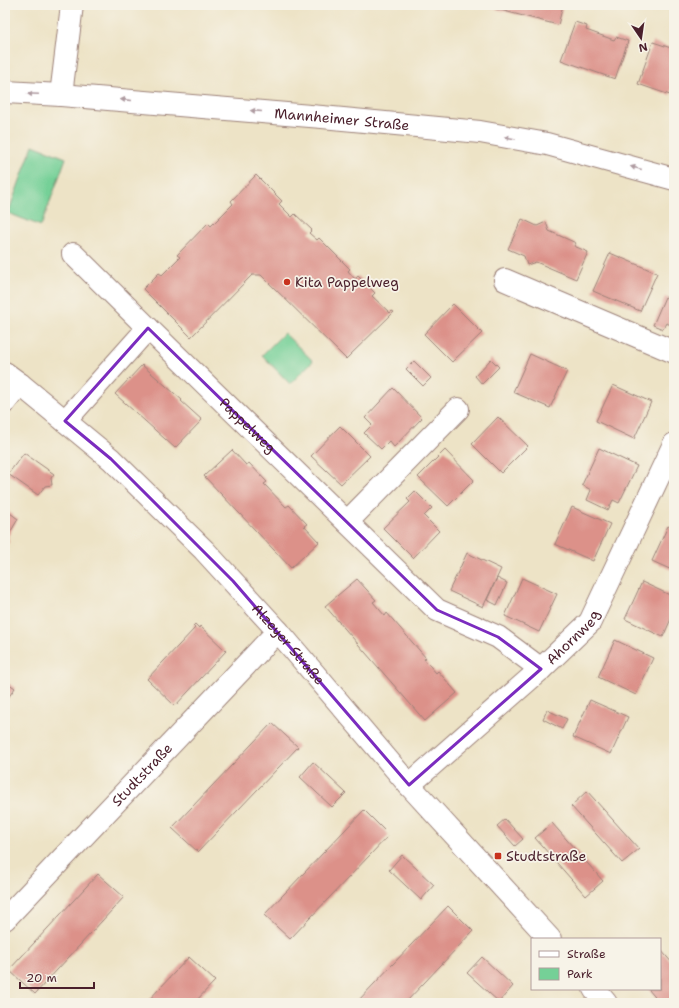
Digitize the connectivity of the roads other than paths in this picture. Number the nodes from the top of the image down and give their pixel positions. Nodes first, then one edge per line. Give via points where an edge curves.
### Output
1 (72, 5) edge
2 (5, 92) edge
3 (61, 95) junction
4 (674, 179) edge
5 (73, 254) dead end
6 (505, 280) dead end
7 (148, 328) junction
8 (674, 352) edge
9 (13, 378) edge
10 (5, 402) edge
11 (458, 409) dead end
12 (65, 421) junction
13 (674, 444) edge
14 (347, 522) junction
15 (278, 631) junction
16 (541, 669) junction
17 (410, 785) junction
18 (5, 919) edge
19 (549, 938) edge
20 (595, 990) edge
21 (606, 1003) edge

1 - 3 street
3 -> 2 street, Mannheimer Straße
4 -> 3 street, Mannheimer Straße via 547,144 480,132
5 - 7 street, Pappelweg
6 - 8 street
7 - 12 street
7 - 14 street, Pappelweg
9 - 10 street
9 - 12 street, Alzeyer Straße
11 - 14 street
12 - 15 street, Alzeyer Straße via 111,459 204,550
13 - 16 street, Ahornweg via 590,622
14 - 16 street, Pappelweg via 437,610 498,637
15 - 17 street, Alzeyer Straße
15 - 18 street, Studtstraße
16 - 17 street, Ahornweg
17 - 19 street, Alzeyer Straße
20 - 21 street

